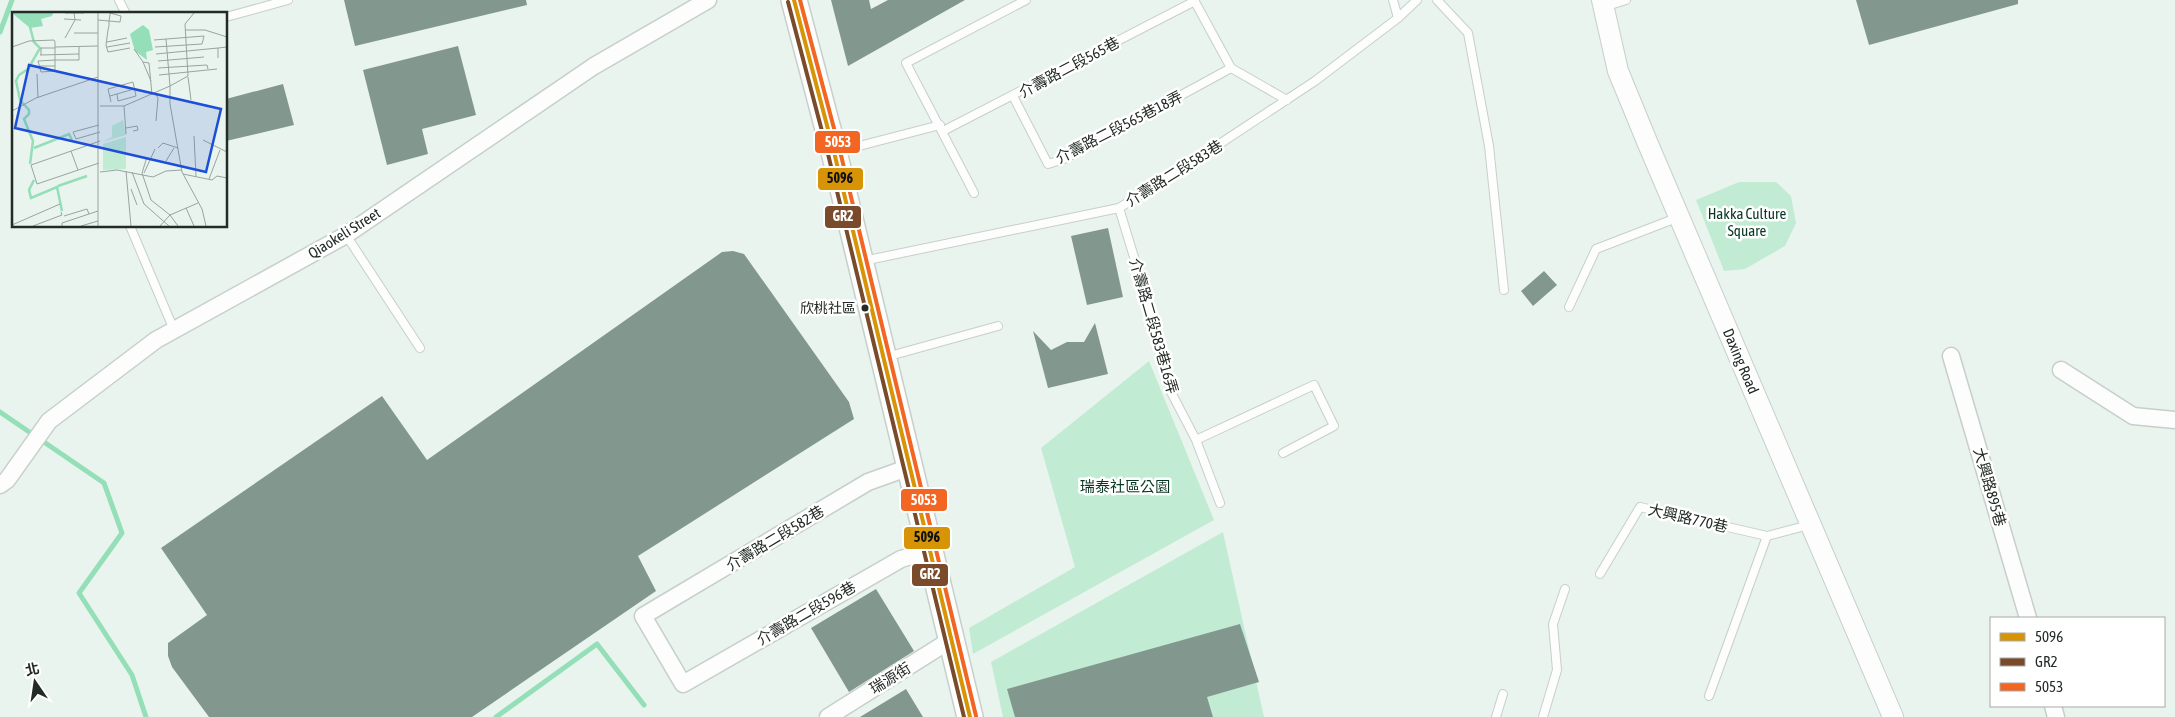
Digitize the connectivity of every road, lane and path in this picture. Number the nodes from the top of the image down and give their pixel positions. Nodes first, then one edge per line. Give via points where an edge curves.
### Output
1 (119, 0) edge
2 (288, 0) edge
3 (708, 0) edge
4 (794, 0) edge
5 (1026, 0) edge
6 (1393, 0) edge
7 (1417, 0) edge
8 (1437, 0) edge
9 (1626, 0) edge
10 (1195, 1) edge
11 (1603, 3) edge
12 (125, 12) edge
13 (228, 16) edge
14 (1398, 18) junction
15 (1231, 68) junction
16 (1014, 96) junction
17 (1287, 100) junction
18 (941, 128) junction
19 (834, 152) junction
20 (974, 193) dead end
21 (1119, 208) junction
22 (1679, 218) junction
23 (131, 228) edge
24 (346, 235) junction
25 (860, 261) junction
26 (1504, 290) dead end
27 (1569, 307) dead end
28 (998, 326) dead end
29 (174, 330) junction
30 (420, 348) dead end
31 (1951, 356) dead end
32 (884, 357) junction
33 (2061, 370) dead end
34 (2175, 420) edge
35 (1196, 440) junction
36 (1283, 453) dead end
37 (910, 467) junction
38 (0, 485) edge
39 (1220, 503) dead end
40 (1811, 525) junction
41 (1767, 536) junction
42 (932, 550) junction
43 (1600, 574) dead end
44 (1565, 589) dead end
45 (2028, 617) edge
46 (952, 639) junction
47 (683, 684) joint
48 (1503, 694) dead end
49 (1709, 696) dead end
50 (828, 717) edge
51 (970, 717) edge
52 (1496, 717) edge
53 (1543, 717) edge
54 (1893, 717) edge

1 - 12 lane
2 - 13 lane
3 - 24 street, Qiaokeli Street via 594,66
4 - 19 main road
5 - 18 lane via 906,63
6 - 14 lane
7 - 14 lane, 介壽路二段583巷
8 - 26 lane via 1468,33 1489,146
9 - 11 lane
10 - 15 lane
10 - 16 lane, 介壽路二段565巷
11 - 22 street, Daxing Road via 1618,71
14 - 17 lane, 介壽路二段583巷
15 - 16 lane, 介壽路二段565巷18弄 via 1064,159 1048,164
15 - 17 lane
16 - 18 lane, 介壽路二段565巷
17 - 21 lane, 介壽路二段583巷
18 - 19 lane, 介壽路二段565巷
18 - 20 lane
19 - 25 main road
21 - 25 lane, 介壽路二段583巷
21 - 35 lane, 介壽路二段583巷16弄 via 1172,392
22 - 27 lane via 1596,249
22 - 40 street, Daxing Road
23 - 29 lane
24 - 29 street, Qiaokeli Street
24 - 30 lane
25 - 32 main road
28 - 32 lane
29 - 38 street, Qiaokeli Street via 156,340 49,421 7,480
31 - 45 street, 大興路895巷
32 - 37 main road
33 - 34 street via 2133,416
35 - 36 lane via 1314,385 1334,426
35 - 39 lane, 介壽路二段583巷16弄
37 - 42 main road
37 - 47 street, 介壽路二段582巷 via 868,482 643,616
40 - 41 lane, 大興路770巷
40 - 54 street, Daxing Road
41 - 43 lane, 大興路770巷 via 1640,507
41 - 49 lane
42 - 46 main road
42 - 47 street, 介壽路二段596巷 via 901,559
44 - 53 lane via 1553,624 1557,670
46 - 50 street, 瑞源街
46 - 51 main road
48 - 52 lane

